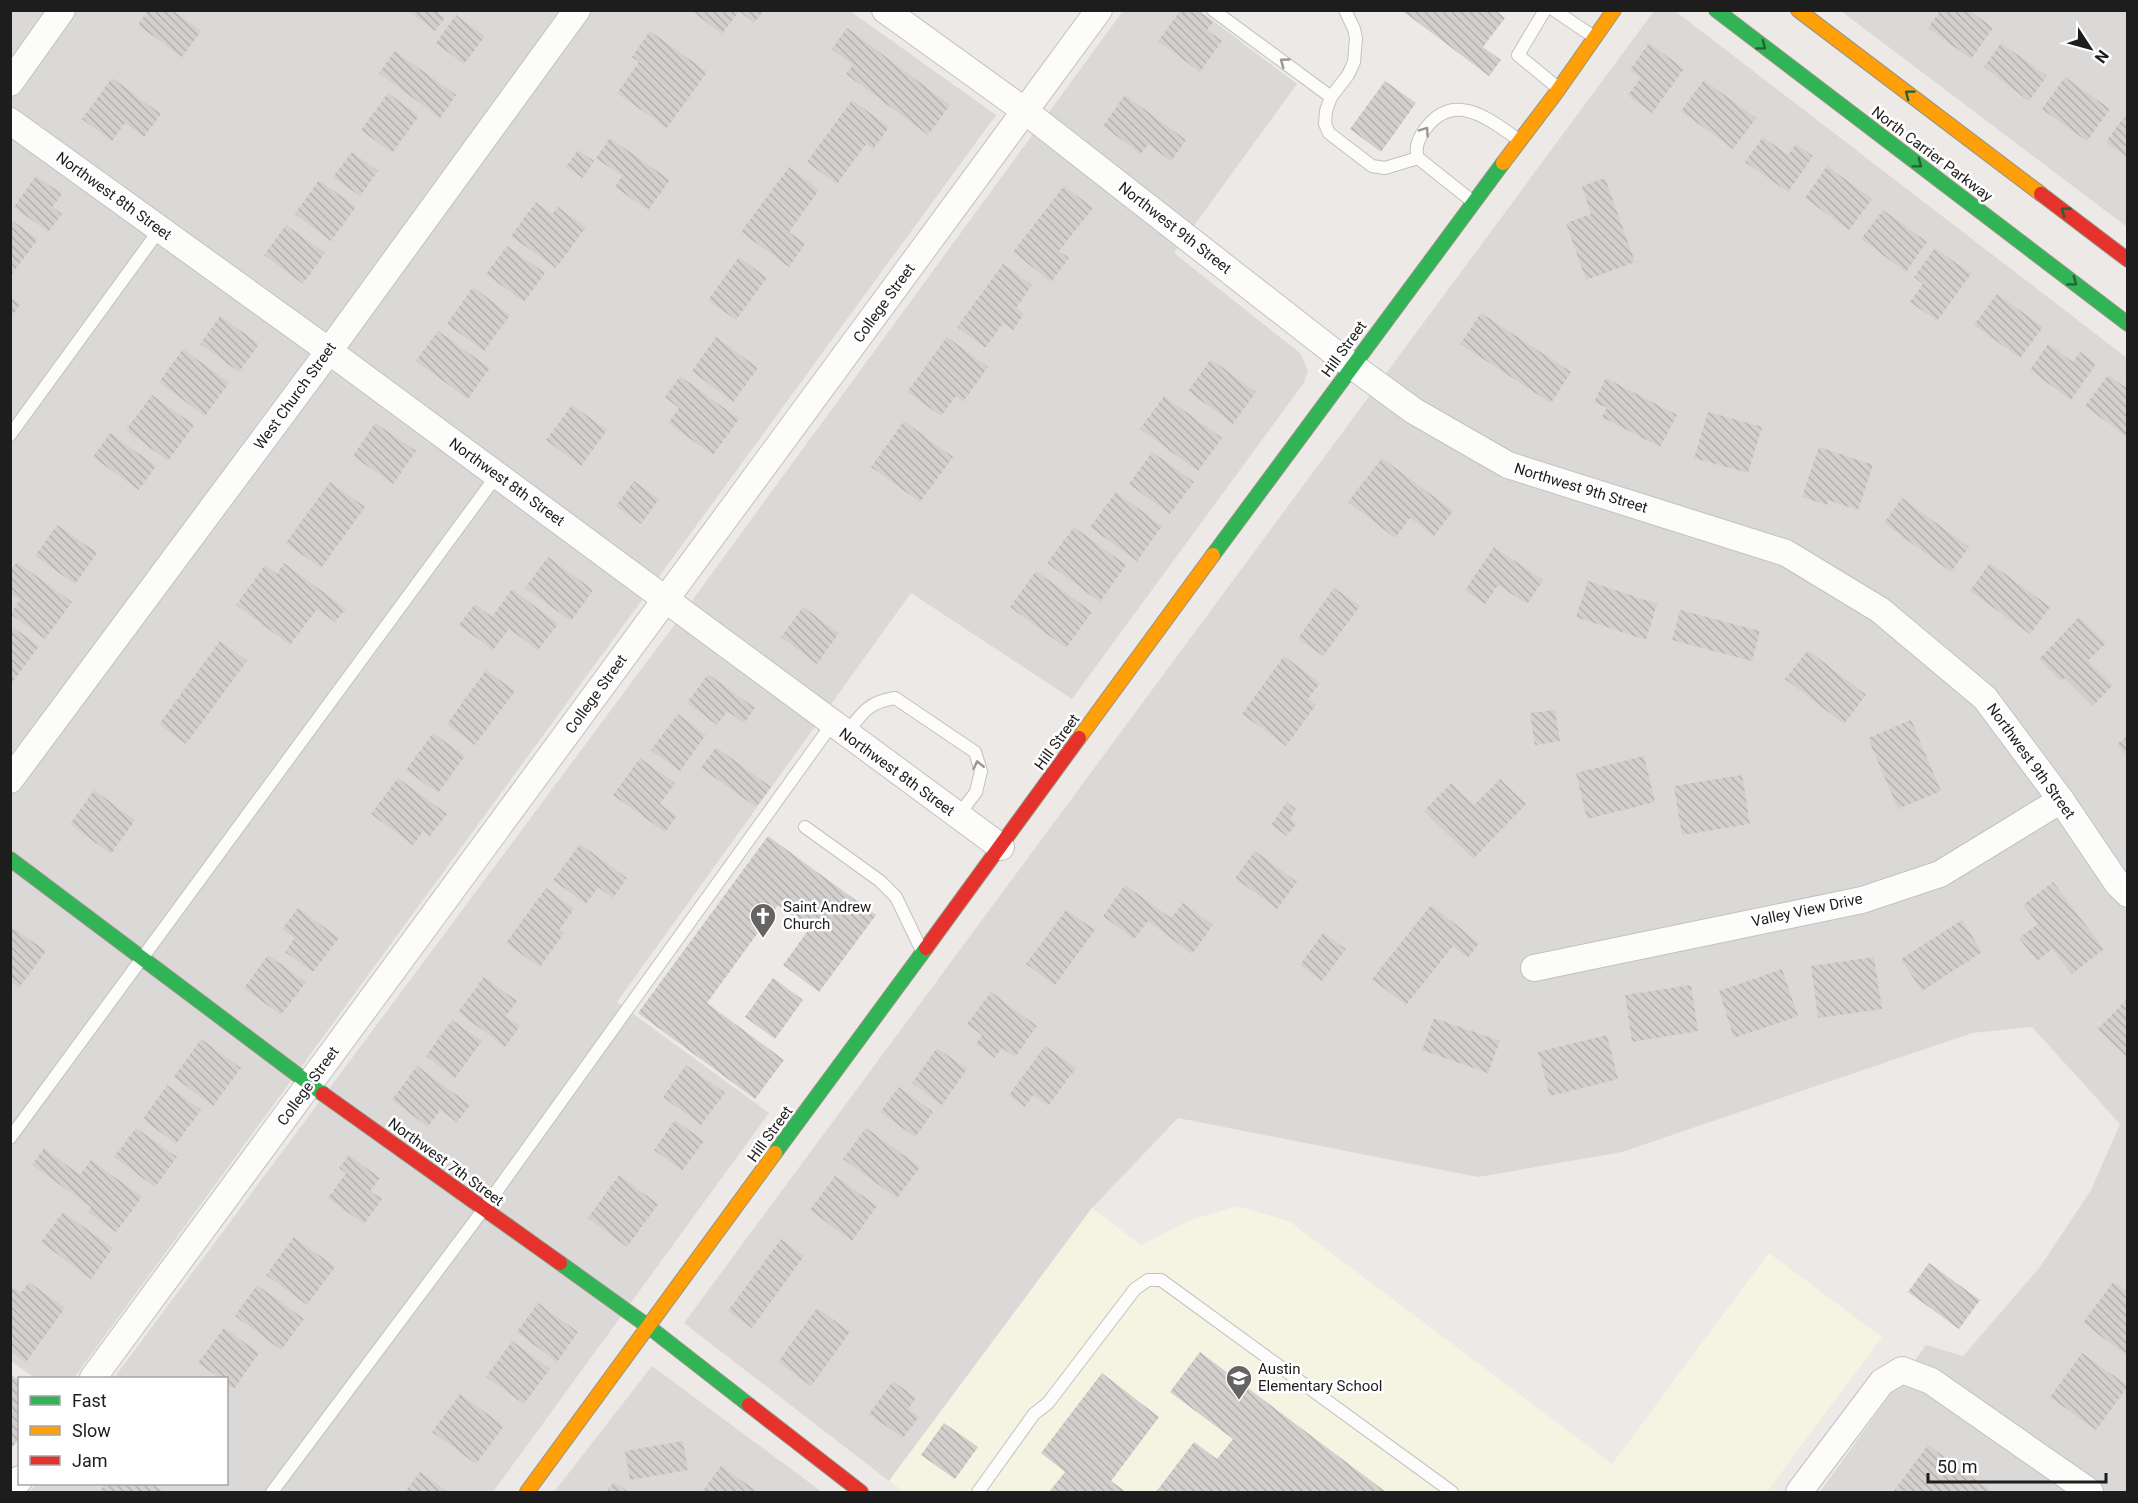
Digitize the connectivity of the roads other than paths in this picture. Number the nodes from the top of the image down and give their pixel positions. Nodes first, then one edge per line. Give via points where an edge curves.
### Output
1 (62, 10) edge
2 (577, 10) edge
3 (885, 10) edge
4 (1099, 10) edge
5 (1213, 10) edge
6 (1345, 10) edge
7 (1545, 10) edge
8 (1554, 10) edge
9 (1614, 10) edge
10 (1716, 10) edge
11 (1798, 10) edge
12 (1595, 38) junction
13 (10, 84) edge
14 (1559, 89) junction
15 (1331, 97) junction
16 (1025, 111) junction
17 (10, 120) edge
18 (1520, 140) junction
19 (1418, 158) junction
20 (1473, 202) junction
21 (160, 229) junction
22 (2127, 260) edge
23 (2127, 324) edge
24 (329, 351) junction
25 (1352, 365) junction
26 (10, 435) edge
27 (497, 475) junction
28 (666, 600) junction
29 (839, 729) junction
30 (10, 780) edge
31 (2061, 800) junction
32 (958, 816) junction
33 (805, 827) dead end
34 (1000, 847) junction
35 (10, 859) edge
36 (2127, 894) edge
37 (923, 953) junction
38 (142, 958) junction
39 (1534, 968) dead end
40 (309, 1084) junction
41 (10, 1138) edge
42 (483, 1210) junction
43 (649, 1327) junction
44 (94, 1377) edge
45 (272, 1492) edge
46 (526, 1492) edge
47 (861, 1492) edge
48 (978, 1492) edge
49 (1452, 1492) edge
50 (1799, 1492) edge
51 (2090, 1492) edge

1 - 13 street
2 - 24 street, West Church Street
3 - 16 street, Northwest 9th Street
4 - 16 street, College Street
15 -> 5 lane
6 - 15 lane via 1356,38 1354,62
7 - 14 lane via 1518,55
8 - 12 lane
9 - 12 street, Hill Street
10 -> 23 street, North Carrier Parkway
22 -> 11 street
12 - 14 street, Hill Street
14 - 18 street, Hill Street
15 - 19 lane via 1325,124 1329,133 1372,166 1385,168
16 - 25 street, Northwest 9th Street
16 - 28 street, College Street
17 - 21 street, Northwest 8th Street
19 -> 18 lane via 1420,136 1438,116 1455,109 1476,113
18 - 20 street, Hill Street
19 - 20 lane
20 - 25 street, Hill Street
21 - 24 street, Northwest 8th Street
21 - 26 lane
24 - 27 street, Northwest 8th Street
24 - 30 street, West Church Street
25 - 31 street, Northwest 9th Street via 1414,411 1508,465 1786,553 1880,610 1984,698
25 - 34 street, Hill Street
27 - 28 street, Northwest 8th Street
27 - 38 lane
28 - 29 street, Northwest 8th Street
28 - 40 street, College Street
29 - 32 street, Northwest 8th Street
32 -> 29 lane via 976,792 981,771 975,752 895,698 866,708
29 - 42 lane
31 - 36 street, Northwest 9th Street
31 - 39 street, Valley View Drive via 1940,874 1862,900
32 - 34 street, Northwest 8th Street
33 - 37 lane via 896,897
34 - 37 street, Hill Street
35 - 38 street, Northwest 7th Street
37 - 43 street, Hill Street
38 - 40 street, Northwest 7th Street
38 - 41 lane
40 - 42 street, Northwest 7th Street
40 - 44 street, College Street
42 - 43 street, Northwest 7th Street
42 - 45 lane
43 - 46 street, Hill Street
43 - 47 street, Northwest 7th Street
48 - 49 lane via 1034,1414 1048,1403 1135,1289 1148,1280 1161,1280
50 - 51 street via 1882,1382 1902,1370 1931,1381

